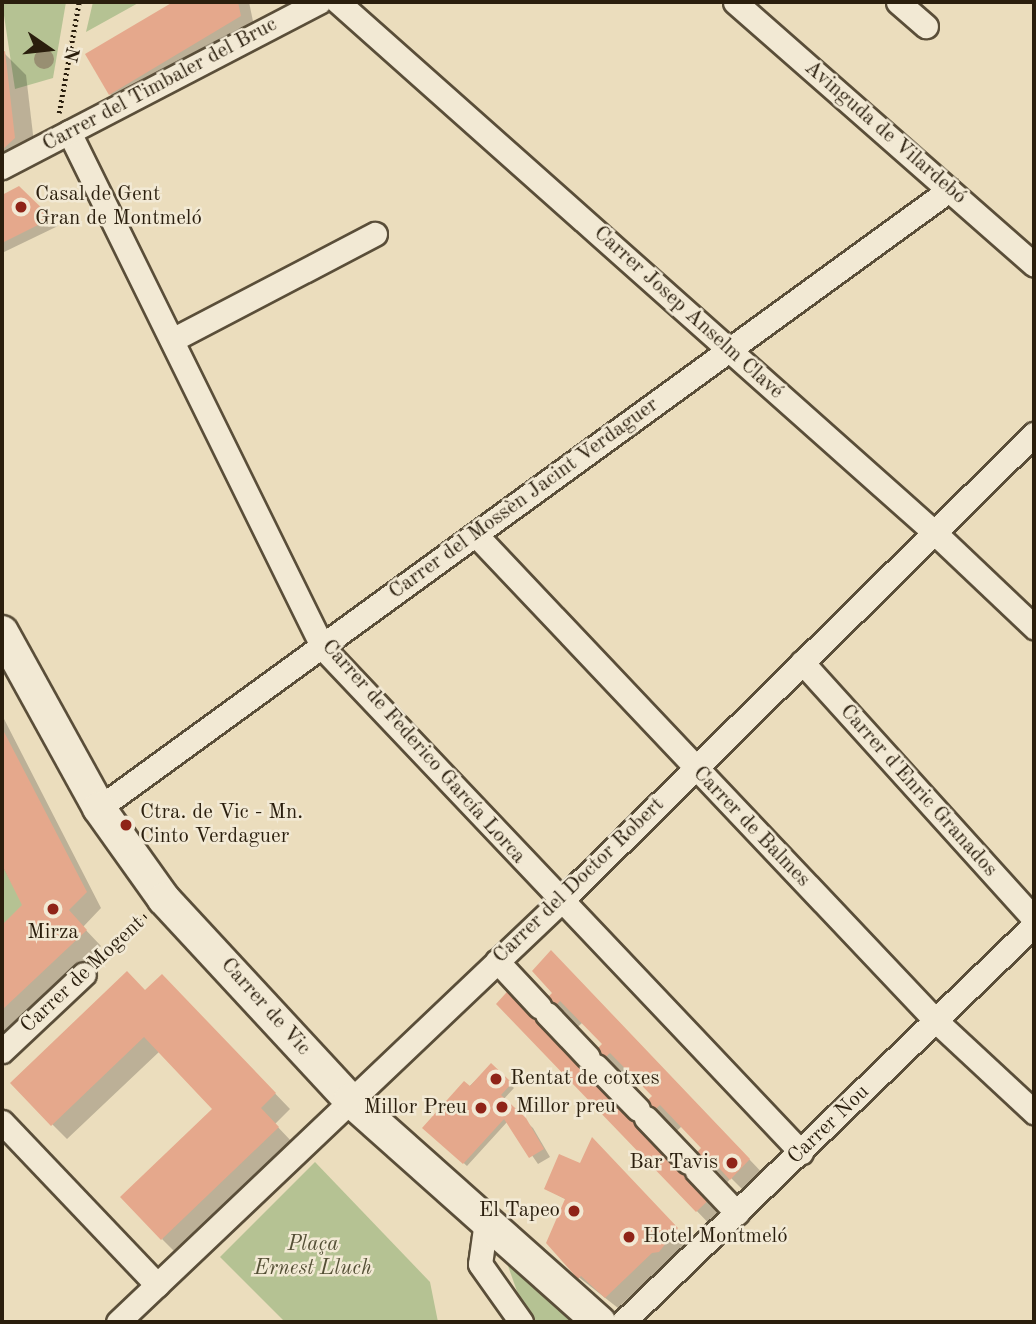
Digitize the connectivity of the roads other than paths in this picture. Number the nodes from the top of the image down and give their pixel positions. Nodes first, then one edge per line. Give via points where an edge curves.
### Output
1 (319, 2) edge
2 (338, 2) edge
3 (735, 2) edge
4 (898, 2) edge
5 (926, 26) dead end
6 (69, 132) junction
7 (2, 167) edge
8 (949, 190) junction
9 (375, 234) dead end
10 (1034, 265) edge
11 (172, 340) junction
12 (729, 349) junction
13 (1034, 434) edge
14 (935, 533) junction
15 (476, 535) junction
16 (1034, 627) edge
17 (2, 632) edge
18 (323, 648) junction
19 (802, 662) junction
20 (694, 767) junction
21 (99, 808) junction
22 (561, 901) junction
23 (1034, 919) edge
24 (1034, 925) edge
25 (497, 961) junction
26 (84, 974) road end
27 (936, 1021) junction
28 (2, 1051) edge
29 (350, 1100) junction
30 (1034, 1112) edge
31 (2, 1122) edge
32 (801, 1152) junction
33 (737, 1213) junction
34 (486, 1221) junction
35 (156, 1285) junction
36 (118, 1322) edge
37 (521, 1322) edge
38 (599, 1322) edge
39 (623, 1322) edge

1 - 6 street, Carrer del Timbaler del Bruc
2 - 12 street, Carrer Josep Anselm Clavé
3 - 8 street, Avinguda de Vilardebó
4 - 5 street
6 - 7 street, Carrer del Timbaler del Bruc
6 - 11 street, Carrer de Federico García Lorca
8 - 10 street, Avinguda de Vilardebó
8 - 12 street, Carrer del Mossèn Jacint Verdaguer
9 - 11 street
11 - 18 street, Carrer de Federico García Lorca
12 - 14 street, Carrer Josep Anselm Clavé
12 - 15 street, Carrer del Mossèn Jacint Verdaguer
13 - 14 street, Carrer del Doctor Robert
14 - 16 street, Carrer Josep Anselm Clavé
14 - 19 street, Carrer del Doctor Robert
15 - 18 street, Carrer del Mossèn Jacint Verdaguer
15 - 20 street, Carrer de Balmes
17 - 21 street, Carrer de Vic
18 - 21 street, Carrer del Mossèn Jacint Verdaguer
18 - 22 street, Carrer de Federico García Lorca
19 - 20 street, Carrer del Doctor Robert
19 - 23 street, Carrer d'Enric Granados
20 - 22 street, Carrer del Doctor Robert
20 - 27 street, Carrer de Balmes
21 - 29 street, Carrer de Vic via 164,899
22 - 25 street, Carrer del Doctor Robert
22 - 32 street, Carrer de Federico García Lorca
24 - 27 street, Carrer Nou
25 - 29 street, Carrer del Doctor Robert
25 - 33 street
26 - 28 street, Carrer de Mogent
27 - 30 street, Carrer de Balmes
27 - 32 street, Carrer Nou
29 - 34 street, Carrer de Vic
29 - 35 street, Carrer del Doctor Robert
31 - 35 street
32 - 33 street, Carrer Nou
33 - 39 street, Carrer Nou
34 - 37 street via 480,1264
34 - 38 street, Carrer de Vic
35 - 36 street, Carrer del Doctor Robert

